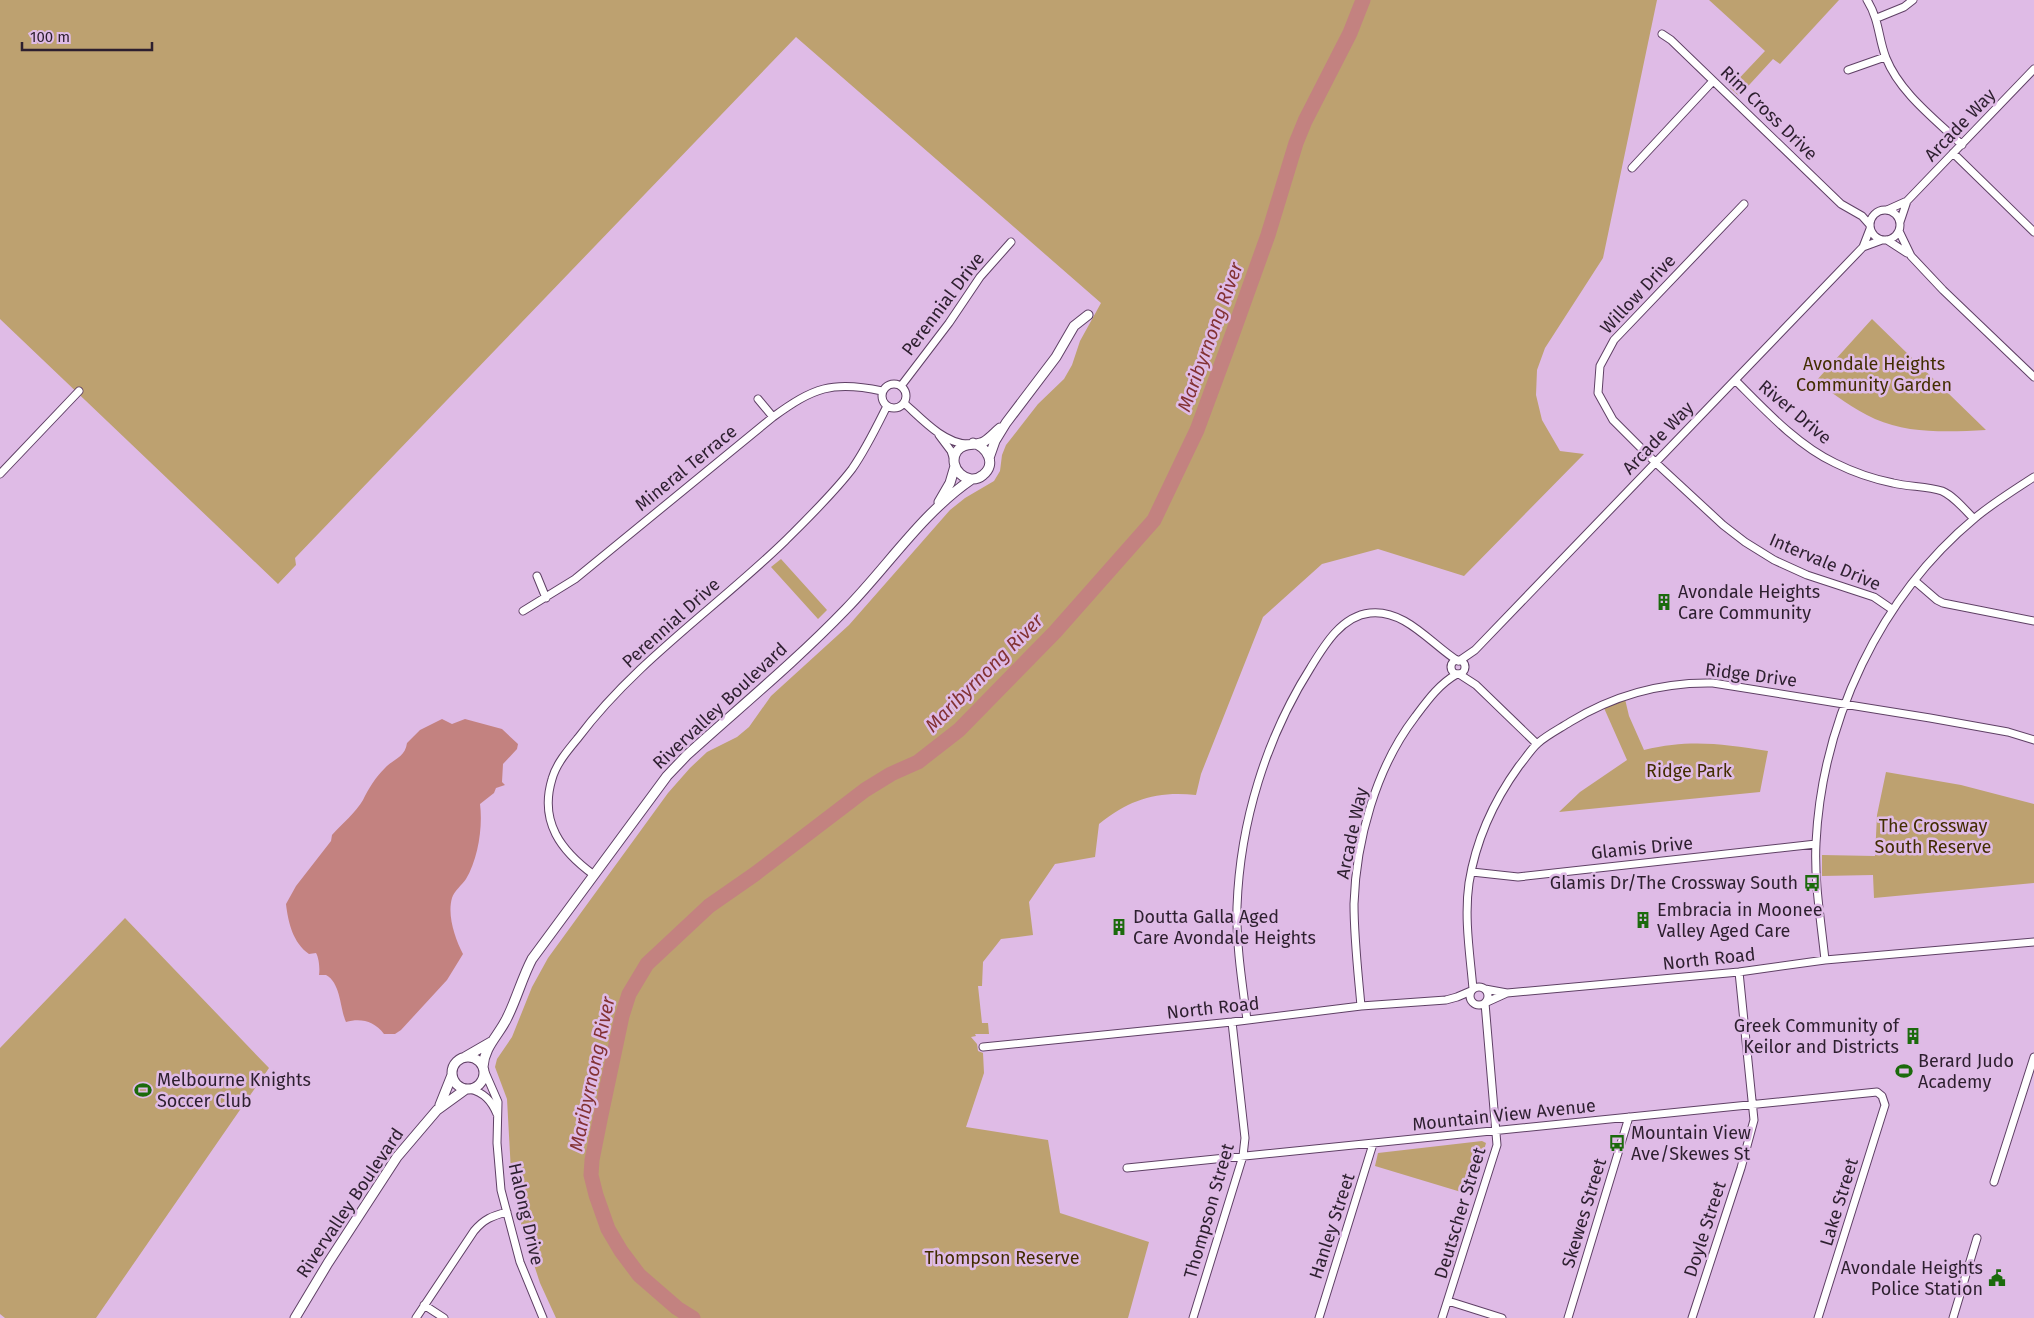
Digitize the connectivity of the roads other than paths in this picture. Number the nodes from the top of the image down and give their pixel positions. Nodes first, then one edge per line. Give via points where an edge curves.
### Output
1 (1867, 0) edge
2 (1913, 0) edge
3 (1877, 18) junction
4 (1662, 34) dead end
5 (1885, 57) junction
6 (2034, 69) edge
7 (1848, 70) dead end
8 (1713, 81) junction
9 (1962, 144) junction
10 (1953, 153) junction
11 (1632, 168) dead end
12 (1907, 201) junction
13 (1744, 204) dead end
14 (1887, 210) junction
15 (1878, 211) junction
16 (1857, 212) junction
17 (1900, 222) junction
18 (1870, 227) junction
19 (1898, 231) junction
20 (2034, 232) edge
21 (1885, 240) junction
22 (1011, 242) dead end
23 (1863, 247) junction
24 (1911, 256) junction
25 (1088, 315) dead end
26 (2034, 377) edge
27 (1735, 380) junction
28 (901, 386) junction
29 (79, 390) dead end
30 (882, 390) junction
31 (758, 399) dead end
32 (904, 403) junction
33 (887, 406) junction
34 (773, 416) junction
35 (1006, 423) junction
36 (931, 426) junction
37 (970, 444) junction
38 (989, 458) junction
39 (954, 463) junction
40 (1656, 463) junction
41 (0, 474) edge
42 (2034, 477) edge
43 (972, 479) junction
44 (932, 513) junction
45 (1974, 519) junction
46 (536, 576) dead end
47 (1915, 581) junction
48 (546, 598) junction
49 (1893, 610) junction
50 (523, 611) dead end
51 (2034, 622) edge
52 (1439, 649) junction
53 (1475, 650) junction
54 (1458, 661) junction
55 (1458, 670) junction
56 (1844, 704) junction
57 (2034, 740) edge
58 (1536, 744) junction
59 (1816, 844) junction
60 (1472, 872) junction
61 (594, 875) junction
62 (2034, 942) edge
63 (1825, 960) junction
64 (1738, 972) junction
65 (1477, 989) junction
66 (1507, 993) junction
67 (1446, 1000) junction
68 (1472, 1002) junction
69 (1485, 1003) junction
70 (1361, 1006) junction
71 (1247, 1020) junction
72 (1232, 1022) junction
73 (1485, 1026) junction
74 (491, 1042) junction
75 (983, 1047) dead end
76 (2034, 1057) edge
77 (462, 1058) junction
78 (484, 1068) junction
79 (452, 1075) junction
80 (468, 1089) junction
81 (1882, 1096) joint
82 (1752, 1104) junction
83 (437, 1110) junction
84 (497, 1114) junction
85 (1630, 1117) junction
86 (1497, 1131) junction
87 (1373, 1144) junction
88 (1243, 1156) junction
89 (1127, 1168) dead end
90 (1994, 1182) dead end
91 (507, 1212) junction
92 (1977, 1238) dead end
93 (1448, 1301) junction
94 (424, 1306) junction
95 (295, 1318) edge
96 (416, 1318) edge
97 (444, 1318) edge
98 (543, 1318) edge
99 (1193, 1318) edge
100 (1318, 1318) edge
101 (1442, 1318) edge
102 (1502, 1318) edge
103 (1568, 1318) edge
104 (1692, 1318) edge
105 (1818, 1318) edge
106 (1953, 1318) edge

1 - 3 street
2 - 3 street
3 - 5 street
4 - 8 street, Rim Cross Drive
5 - 7 street
5 - 9 street via 1899,83
6 - 9 street, Arcade Way
8 - 11 street
8 - 16 street, Rim Cross Drive via 1841,204
9 - 10 street, Arcade Way
10 - 12 street, Arcade Way
10 - 20 street
12 - 14 street, Arcade Way
12 - 17 street, Arcade Way
13 - 40 street, Willow Drive via 1614,340 1600,366 1598,392 1606,410
14 - 15 street
14 - 17 street
15 - 16 street
15 - 18 street via 1872,217
16 - 18 street, Rim Cross Drive
17 - 19 street
18 - 21 street via 1875,236
18 - 23 street, Arcade Way
19 - 21 street
19 - 24 street
21 - 23 street, Arcade Way
21 - 24 street
22 - 28 street, Perennial Drive via 980,277
23 - 27 street, Arcade Way
24 - 26 street
25 - 35 street via 1074,326
27 - 40 street, Arcade Way
27 - 45 street, River Drive via 1785,428 1816,452 1861,474 1941,491
28 - 30 street via 888,384
28 - 32 street via 906,394
29 - 41 street
30 - 33 street via 882,400
30 - 34 street, Mineral Terrace via 839,385 815,390
31 - 34 street
32 - 33 street via 896,408
32 - 36 street
33 - 61 street, Perennial Drive via 873,436 834,489 786,540 618,690 563,758 550,786 551,823 568,854
34 - 48 street, Mineral Terrace via 575,579
35 - 37 street via 985,441
35 - 38 street
36 - 37 street via 953,442
36 - 39 street via 951,451
37 - 38 street via 983,448
37 - 39 street via 958,450
38 - 43 street via 988,470
39 - 43 street via 961,475
39 - 44 street, Rivervalley Boulevard via 950,483
40 - 49 street, Intervale Drive via 1723,525 1774,560 1874,596
40 - 53 street, Arcade Way
42 - 45 street
43 - 44 street, Rivervalley Boulevard
44 - 61 street, Rivervalley Boulevard via 830,626 667,776
45 - 47 street
46 - 48 street
47 - 49 street
47 - 51 street via 1943,603
48 - 50 street, Mineral Terrace
49 - 56 street
52 - 54 street
52 - 55 street
52 - 71 street via 1412,625 1394,616 1360,615 1338,629 1316,658 1289,704 1276,731 1254,796 1241,861 1238,948
53 - 54 street, Arcade Way
53 - 55 street, Arcade Way
54 - 55 street, Arcade Way via 1454,662
55 - 58 street
55 - 70 street, Arcade Way via 1419,712 1394,746 1374,792 1356,873 1354,903
56 - 57 street, Ridge Drive
56 - 58 street, Ridge Drive via 1713,683 1670,685 1609,701
56 - 59 street via 1826,767
58 - 60 street, Ridge Drive via 1500,793 1477,845
59 - 60 street, Glamis Drive via 1518,877
59 - 63 street
60 - 65 street, Ridge Drive via 1467,908
61 - 74 street, Rivervalley Boulevard via 532,959 508,1017
62 - 63 street, North Road
63 - 64 street, North Road
64 - 66 street, North Road
64 - 82 street, Doyle Street
65 - 66 street, North Road
65 - 67 street, North Road
65 - 68 street
65 - 69 street, Deutscher Street via 1488,994
66 - 69 street, North Road
67 - 68 street, North Road
67 - 70 street, North Road
68 - 69 street, North Road
68 - 73 street, Deutscher Street
69 - 73 street, Deutscher Street
70 - 71 street, North Road
71 - 72 street, North Road
72 - 75 street, North Road
72 - 88 street, Thompson Street via 1245,1138
73 - 86 street, Deutscher Street
74 - 77 street, Rivervalley Boulevard
74 - 78 street, Rivervalley Boulevard
76 - 90 street
77 - 78 street via 472,1057
77 - 79 street via 454,1065
78 - 80 street via 481,1082
78 - 84 street, Halong Drive via 498,1102
79 - 80 street via 457,1084
79 - 83 street, Rivervalley Boulevard
80 - 83 street, Rivervalley Boulevard
80 - 84 street via 488,1098
81 - 82 street, Mountain View Avenue via 1872,1092
81 - 105 street, Lake Street via 1884,1105
82 - 85 street, Mountain View Avenue
82 - 104 street, Doyle Street via 1754,1120 1741,1168
83 - 95 street, Rivervalley Boulevard via 394,1161
84 - 91 street, Halong Drive via 498,1172
85 - 86 street, Mountain View Avenue
85 - 103 street, Skewes Street
86 - 87 street, Mountain View Avenue
86 - 93 street, Deutscher Street via 1497,1145
87 - 88 street, Mountain View Avenue
87 - 100 street, Hanley Street
88 - 89 street, Mountain View Avenue
88 - 99 street, Thompson Street
91 - 94 street via 481,1222
91 - 98 street, Halong Drive via 520,1262
92 - 106 street
93 - 101 street, Deutscher Street
93 - 102 street
94 - 96 street
94 - 97 street

